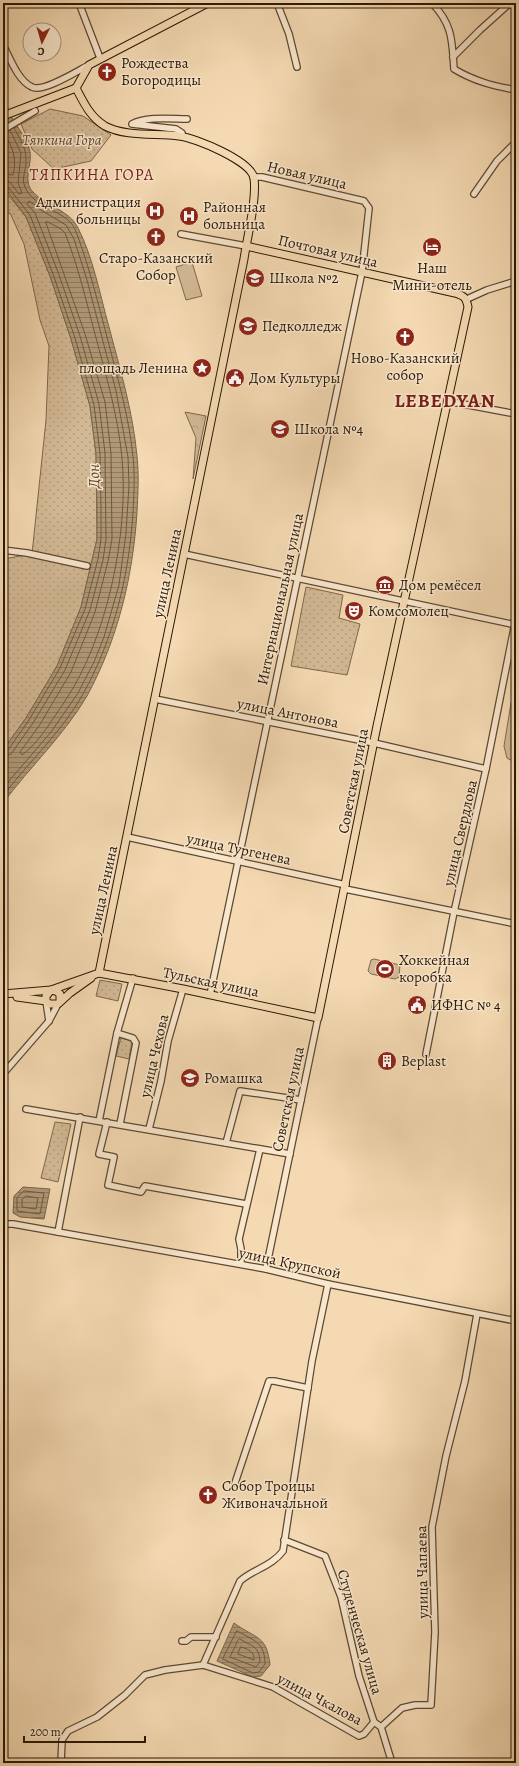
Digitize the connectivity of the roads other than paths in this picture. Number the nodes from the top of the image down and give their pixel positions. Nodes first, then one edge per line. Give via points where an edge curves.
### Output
1 (79, 3) edge
2 (208, 3) edge
3 (277, 3) edge
4 (432, 3) edge
5 (510, 3) edge
6 (3, 44) edge
7 (100, 58) junction
8 (453, 58) junction
9 (89, 65) junction
10 (297, 67) dead end
11 (76, 88) junction
12 (516, 90) edge
13 (34, 108) junction
14 (3, 116) edge
15 (188, 119) dead end
16 (3, 130) edge
17 (182, 136) junction
18 (516, 142) edge
19 (253, 177) junction
20 (474, 194) dead end
21 (369, 208) joint
22 (181, 234) dead end
23 (246, 246) junction
24 (362, 272) junction
25 (516, 282) edge
26 (467, 299) junction
27 (447, 401) junction
28 (516, 414) edge
29 (3, 550) edge
30 (184, 554) junction
31 (87, 566) dead end
32 (297, 577) junction
33 (404, 602) junction
34 (516, 618) edge
35 (515, 625) edge
36 (155, 699) junction
37 (267, 722) junction
38 (374, 743) junction
39 (486, 769) junction
40 (127, 837) junction
41 (238, 861) junction
42 (345, 887) junction
43 (454, 912) junction
44 (516, 924) edge
45 (99, 972) junction
46 (133, 978) junction
47 (183, 988) junction
48 (51, 990) junction
49 (3, 994) edge
50 (210, 995) junction
51 (46, 1001) junction
52 (59, 1002) junction
53 (318, 1018) junction
54 (49, 1021) junction
55 (117, 1034) junction
56 (426, 1054) dead end
57 (3, 1074) edge
58 (301, 1100) junction
59 (26, 1109) dead end
60 (80, 1117) junction
61 (99, 1121) junction
62 (107, 1122) junction
63 (120, 1124) junction
64 (148, 1129) junction
65 (226, 1143) junction
66 (260, 1149) junction
67 (290, 1154) junction
68 (246, 1204) junction
69 (3, 1224) edge
70 (58, 1232) junction
71 (241, 1264) junction
72 (266, 1269) junction
73 (328, 1284) junction
74 (477, 1314) junction
75 (516, 1321) edge
76 (308, 1388) junction
77 (235, 1483) dead end
78 (284, 1540) junction
79 (216, 1637) junction
80 (182, 1641) dead end
81 (203, 1665) junction
82 (374, 1722) junction
83 (381, 1727) junction
84 (61, 1763) edge
85 (392, 1763) edge

1 - 7 street
2 - 7 main road
3 - 10 street via 290,34
4 - 8 street via 450,28
5 - 8 street
6 - 9 street via 20,75 36,89 46,87
7 - 9 main road
8 - 12 street via 454,69 471,79
9 - 11 main road
11 - 13 main road
11 - 17 main road, Новая улица via 88,112 110,128 130,133
13 - 14 main road
13 - 16 street
15 - 17 street via 167,118 132,124 176,129
17 - 19 main road, Новая улица via 232,156 245,166
18 - 20 street via 497,161
19 - 21 street, Новая улица via 364,201
19 - 23 main road, улица Ленина via 254,192
21 - 24 street, Интернациональная улица
22 - 23 street, Почтовая улица
23 - 24 main road, Почтовая улица
23 - 30 main road, улица Ленина
24 - 26 main road, Почтовая улица via 455,293
24 - 32 street, Интернациональная улица
25 - 26 street via 486,290
26 - 27 main road, Советская улица
27 - 28 street
27 - 33 main road, Советская улица
29 - 31 street
30 - 32 street
30 - 36 main road, улица Ленина
32 - 33 street
32 - 37 street, Интернациональная улица
33 - 35 street
33 - 38 main road, Советская улица
34 - 35 street, улица Свердлова
35 - 39 street, улица Свердлова
36 - 37 street, улица Антонова
36 - 40 main road, улица Ленина
37 - 38 street, улица Антонова
37 - 41 street, Интернациональная улица
38 - 39 street, улица Антонова
38 - 42 main road, Советская улица
39 - 43 street, улица Свердлова
40 - 41 street, улица Тургенева
40 - 45 main road, улица Ленина
41 - 42 street, улица Тургенева
41 - 50 street, Интернациональная улица
42 - 43 street, улица Тургенева
42 - 53 main road, Советская улица
43 - 44 street, улица Тургенева
43 - 56 street, улица Свердлова
45 - 46 main road, Тульская улица
45 - 48 main road
45 - 52 main road
46 - 47 main road, Тульская улица
46 - 55 street
47 - 50 main road, Тульская улица
47 - 64 street, улица Чехова
48 - 49 main road
48 - 51 main road
48 - 52 main road via 59,992
49 - 51 main road
50 - 53 main road, Тульская улица
51 - 52 main road via 51,1005
51 - 54 street
52 - 54 street
53 - 58 street, Советская улица
54 - 57 street
55 - 61 street
55 - 63 street via 133,1038 136,1042
58 - 65 street via 240,1091
58 - 67 street, Советская улица
59 - 60 street
60 - 61 street
60 - 70 street
61 - 62 street
62 - 63 street
62 - 68 street via 99,1154 114,1157 108,1185 141,1192 145,1186
63 - 64 street
64 - 65 street
65 - 66 street
66 - 67 street
66 - 68 street
67 - 72 street, Советская улица
68 - 71 street via 238,1239
69 - 70 street, улица Крупской
70 - 71 street, улица Крупской
71 - 72 street, улица Крупской
72 - 73 street, улица Крупской
73 - 74 street, улица Крупской
73 - 76 street
74 - 75 street, улица Крупской
74 - 83 street, улица Чапаева via 432,1527 435,1632 431,1705 402,1708
76 - 77 street via 269,1381
76 - 78 street
78 - 79 street via 283,1551 276,1560 240,1581
78 - 82 street, Студенческая улица via 325,1556 341,1597 359,1676
79 - 80 street via 191,1637
79 - 81 street
81 - 82 street, улица Чкалова via 273,1687 359,1736
81 - 84 street, улица Чкалова via 165,1670 145,1676 97,1717 68,1731 62,1740
82 - 83 street
83 - 85 street

